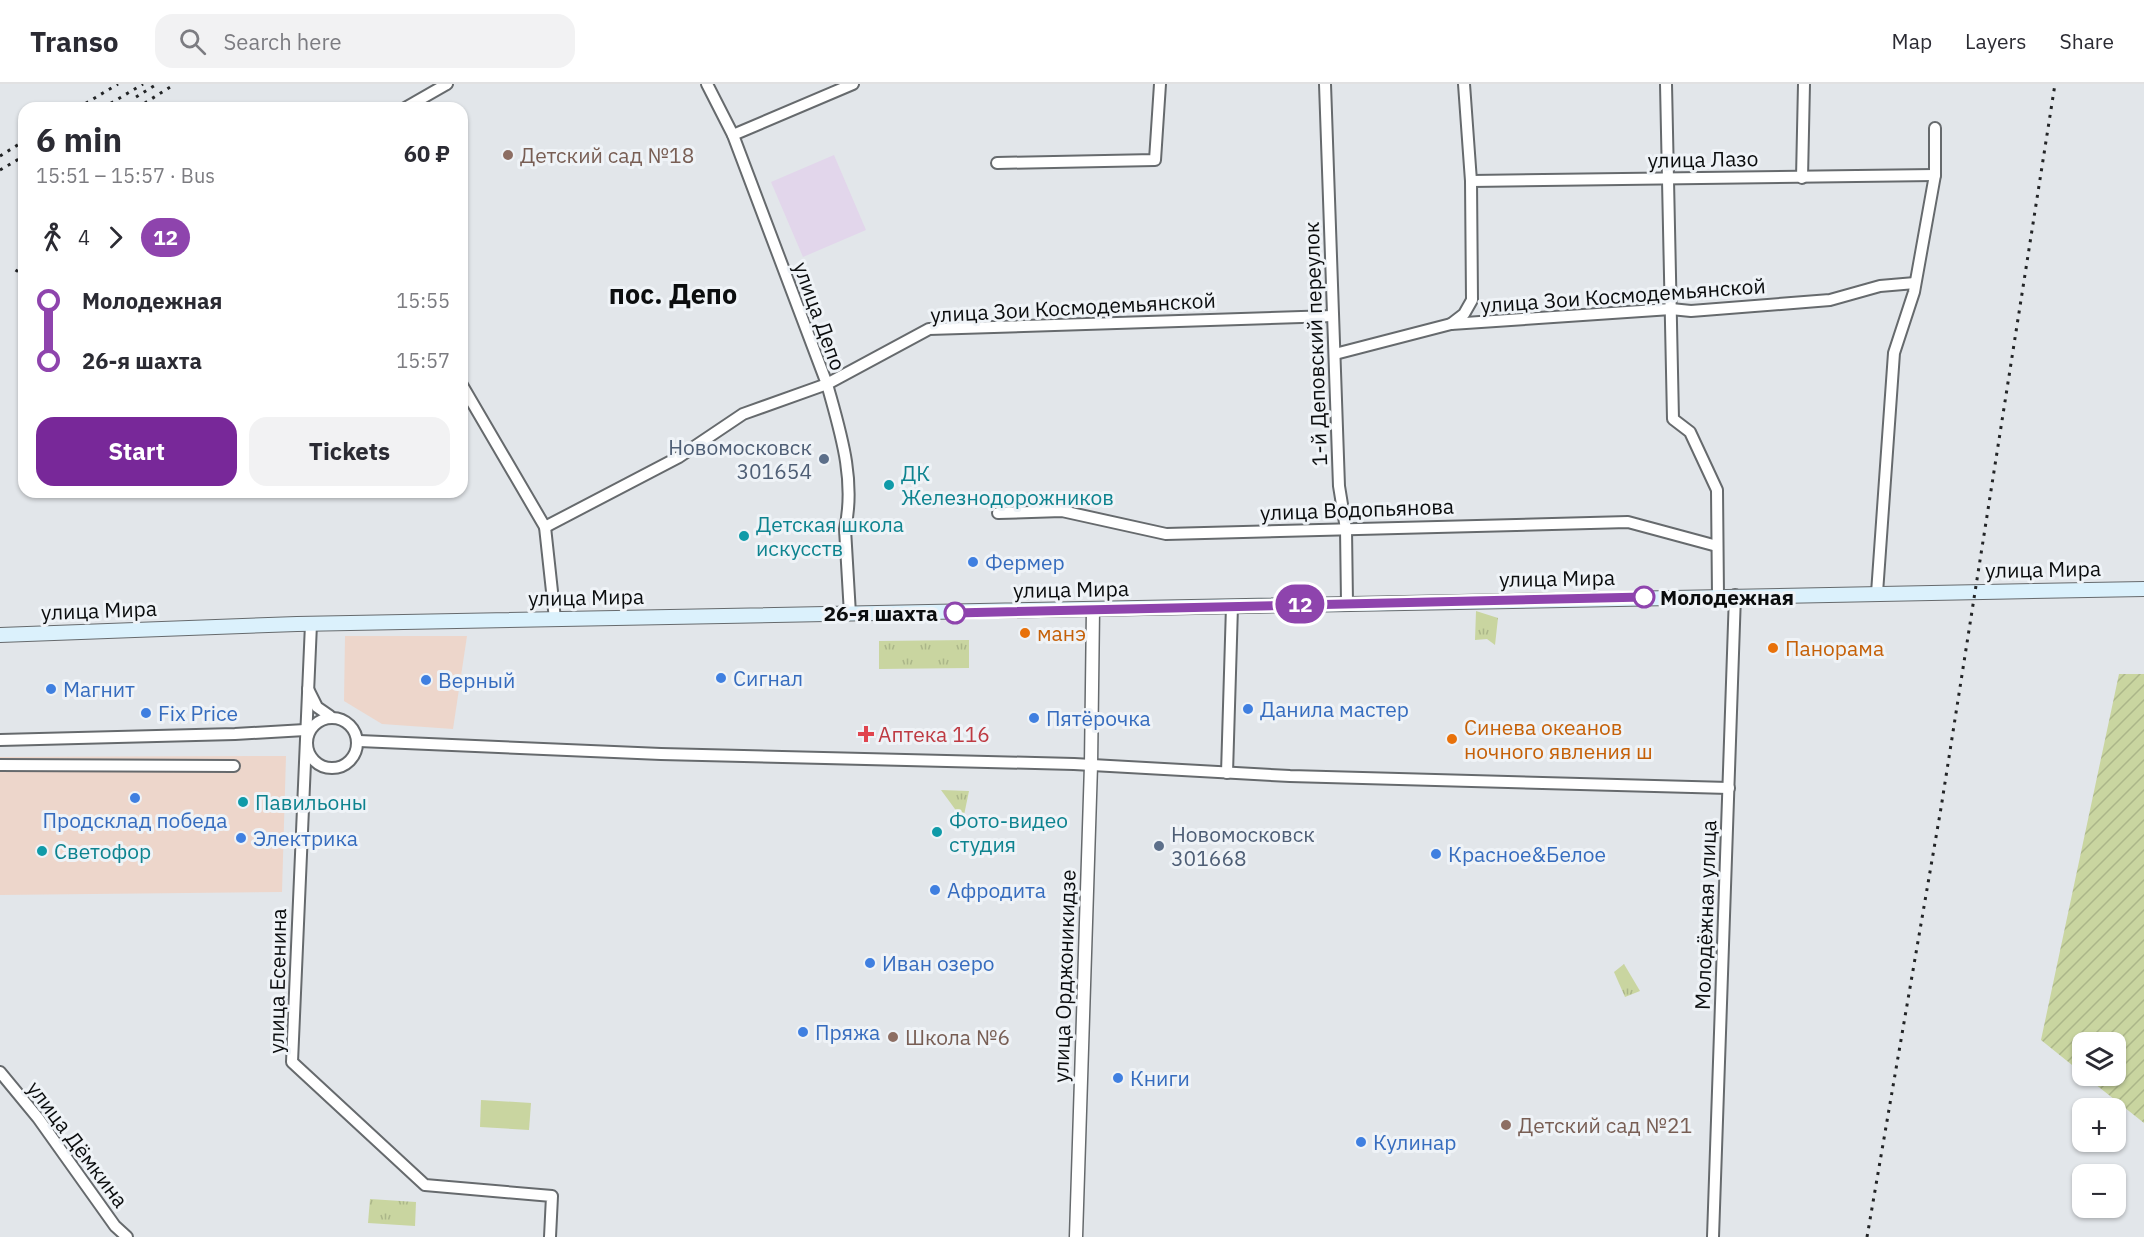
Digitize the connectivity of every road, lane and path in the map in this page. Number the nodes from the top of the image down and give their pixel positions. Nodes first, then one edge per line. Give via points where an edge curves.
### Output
1 (447, 84) edge
2 (707, 84) edge
3 (853, 84) edge
4 (1161, 84) edge
5 (1325, 84) edge
6 (1464, 84) edge
7 (1666, 84) edge
8 (1804, 84) edge
9 (416, 102) edge
10 (1935, 128) dead end
11 (733, 135) junction
12 (997, 164) dead end
13 (1935, 175) junction
14 (1802, 178) junction
15 (1668, 179) junction
16 (1471, 181) junction
17 (1915, 283) junction
18 (1671, 309) junction
19 (1333, 316) junction
20 (1451, 324) junction
21 (1335, 354) junction
22 (828, 384) junction
23 (468, 395) edge
24 (998, 513) dead end
25 (545, 527) junction
26 (1346, 529) junction
27 (1718, 546) junction
28 (2144, 589) edge
29 (1877, 593) junction
30 (1735, 595) junction
31 (1718, 596) junction
32 (1347, 603) junction
33 (1232, 606) junction
34 (1093, 609) junction
35 (850, 614) junction
36 (555, 619) junction
37 (311, 624) junction
38 (0, 635) edge
39 (308, 687) junction
40 (330, 716) junction
41 (305, 730) junction
42 (0, 740) edge
43 (359, 741) junction
44 (304, 744) junction
45 (0, 765) edge
46 (1091, 765) junction
47 (234, 766) dead end
48 (332, 769) junction
49 (1227, 772) junction
50 (304, 780) junction
51 (1729, 788) junction
52 (0, 1072) edge
53 (127, 1237) edge
54 (550, 1237) edge
55 (1076, 1237) edge
56 (1713, 1237) edge

1 - 9 street
2 - 11 street, улица Депо
3 - 11 street
4 - 12 street via 1155,160
5 - 19 street, 1-й Деповский переулок
6 - 16 street
7 - 15 street
8 - 14 street
10 - 13 street
11 - 22 street, улица Депо
13 - 14 street, улица Лазо
13 - 17 street
14 - 15 street, улица Лазо
15 - 16 street, улица Лазо
15 - 18 street
16 - 20 street via 1472,300 1464,314
17 - 18 street, улица Зои Космодемьянской via 1880,286 1830,300 1690,311
17 - 29 street via 1894,353
18 - 20 street, улица Зои Космодемьянской
18 - 27 street via 1673,419 1690,432 1717,490
19 - 21 street, 1-й Деповский переулок
19 - 22 street, улица Зои Космодемьянской via 929,329
20 - 21 street, улица Зои Космодемьянской
21 - 26 street, 1-й Деповский переулок via 1339,486
22 - 25 street, улица Депо via 743,414 679,457
22 - 35 street via 847,457 845,529
23 - 25 street
24 - 26 street, улица Водопьянова via 1062,511 1166,534
25 - 36 street
26 - 27 street, улица Водопьянова via 1628,522
26 - 32 street, 1-й Деповский переулок
27 - 31 street
28 - 29 main road, улица Мира
29 - 30 main road, улица Мира
30 - 31 main road, улица Мира
30 - 51 street, Молодёжная улица
31 - 32 main road, улица Мира
32 - 33 main road, улица Мира
33 - 34 main road, улица Мира
33 - 49 street
34 - 35 main road, улица Мира
34 - 46 street, улица Орджоникидзе
35 - 36 main road, улица Мира
36 - 37 main road, улица Мира
37 - 38 main road, улица Мира
37 - 39 street, улица Есенина
39 - 40 street via 317,707
39 - 41 street, улица Есенина
40 - 43 street via 351,725
40 - 44 street via 314,723
41 - 42 street
41 - 44 street, улица Есенина
43 - 46 street via 661,754
43 - 48 street via 350,761
44 - 48 street via 313,761
44 - 50 street, улица Есенина
45 - 47 street
46 - 49 street
46 - 55 street, улица Орджоникидзе
48 - 50 street via 315,772
49 - 51 street
50 - 54 street, улица Есенина via 292,1062 425,1185 552,1196
51 - 56 street, Молодёжная улица
52 - 53 street, улица Дёмкина

